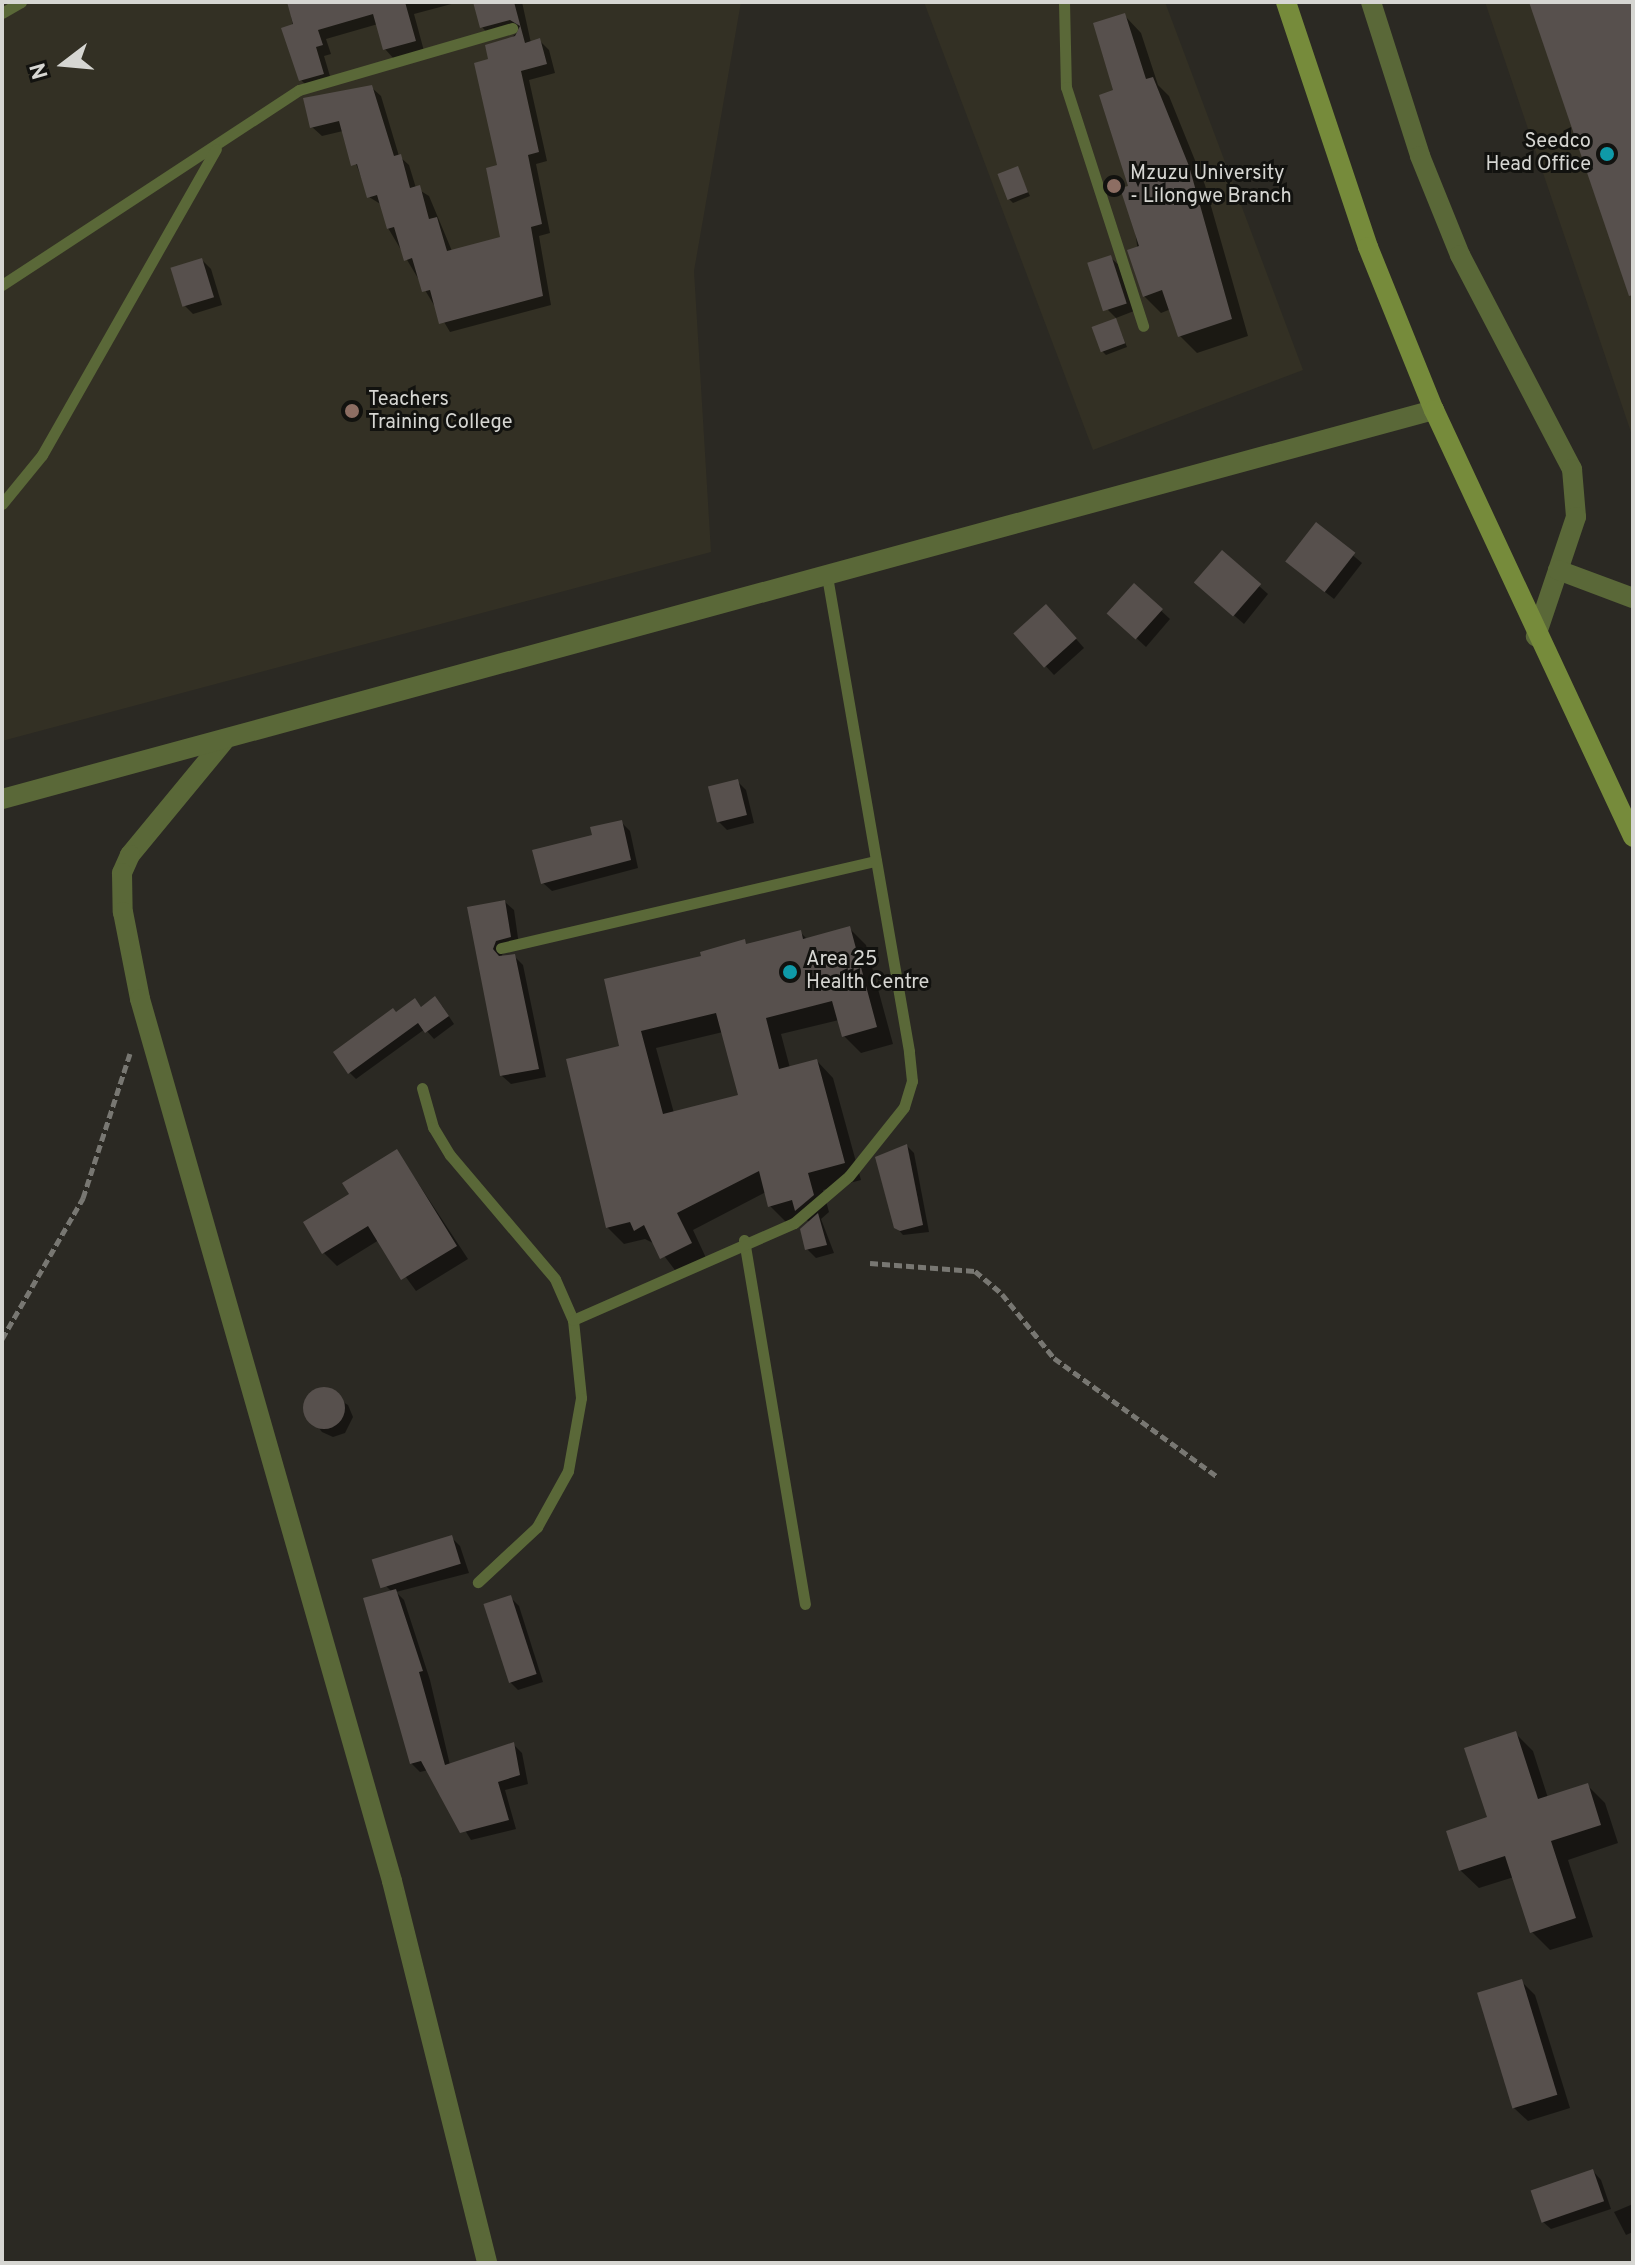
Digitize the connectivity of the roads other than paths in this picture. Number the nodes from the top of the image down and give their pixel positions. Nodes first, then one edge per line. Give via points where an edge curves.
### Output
1 (21, 2) edge
2 (1064, 2) edge
3 (1286, 2) edge
4 (1371, 2) edge
5 (2, 13) edge
6 (512, 28) dead end
7 (218, 144) junction
8 (2, 285) edge
9 (1143, 326) dead end
10 (1434, 410) junction
11 (2, 504) edge
12 (1558, 570) junction
13 (827, 576) junction
14 (1633, 598) edge
15 (1536, 636) junction
16 (224, 741) junction
17 (2, 799) edge
18 (1633, 837) edge
19 (876, 861) junction
20 (501, 948) dead end
21 (422, 1088) dead end
22 (744, 1240) junction
23 (573, 1320) junction
24 (478, 1582) dead end
25 (805, 1604) dead end
26 (487, 2263) edge

1 - 5 lane
2 - 9 lane via 1066,87
3 - 10 main road via 1368,247
4 - 12 street via 1420,156 1460,255 1572,469 1576,517
6 - 7 lane via 299,90
7 - 8 lane
7 - 11 lane via 42,455
10 - 13 street
10 - 15 main road
12 - 14 street
12 - 15 street
13 - 16 street
13 - 19 lane
15 - 18 main road
16 - 17 street
16 - 26 street via 130,855 122,873 121,903 140,999 392,1881
19 - 20 lane
19 - 22 lane via 909,1051 912,1081 904,1107 849,1176 794,1223
21 - 23 lane via 433,1127 450,1155 555,1279
22 - 23 lane
22 - 25 lane
23 - 24 lane via 581,1398 568,1471 537,1527

